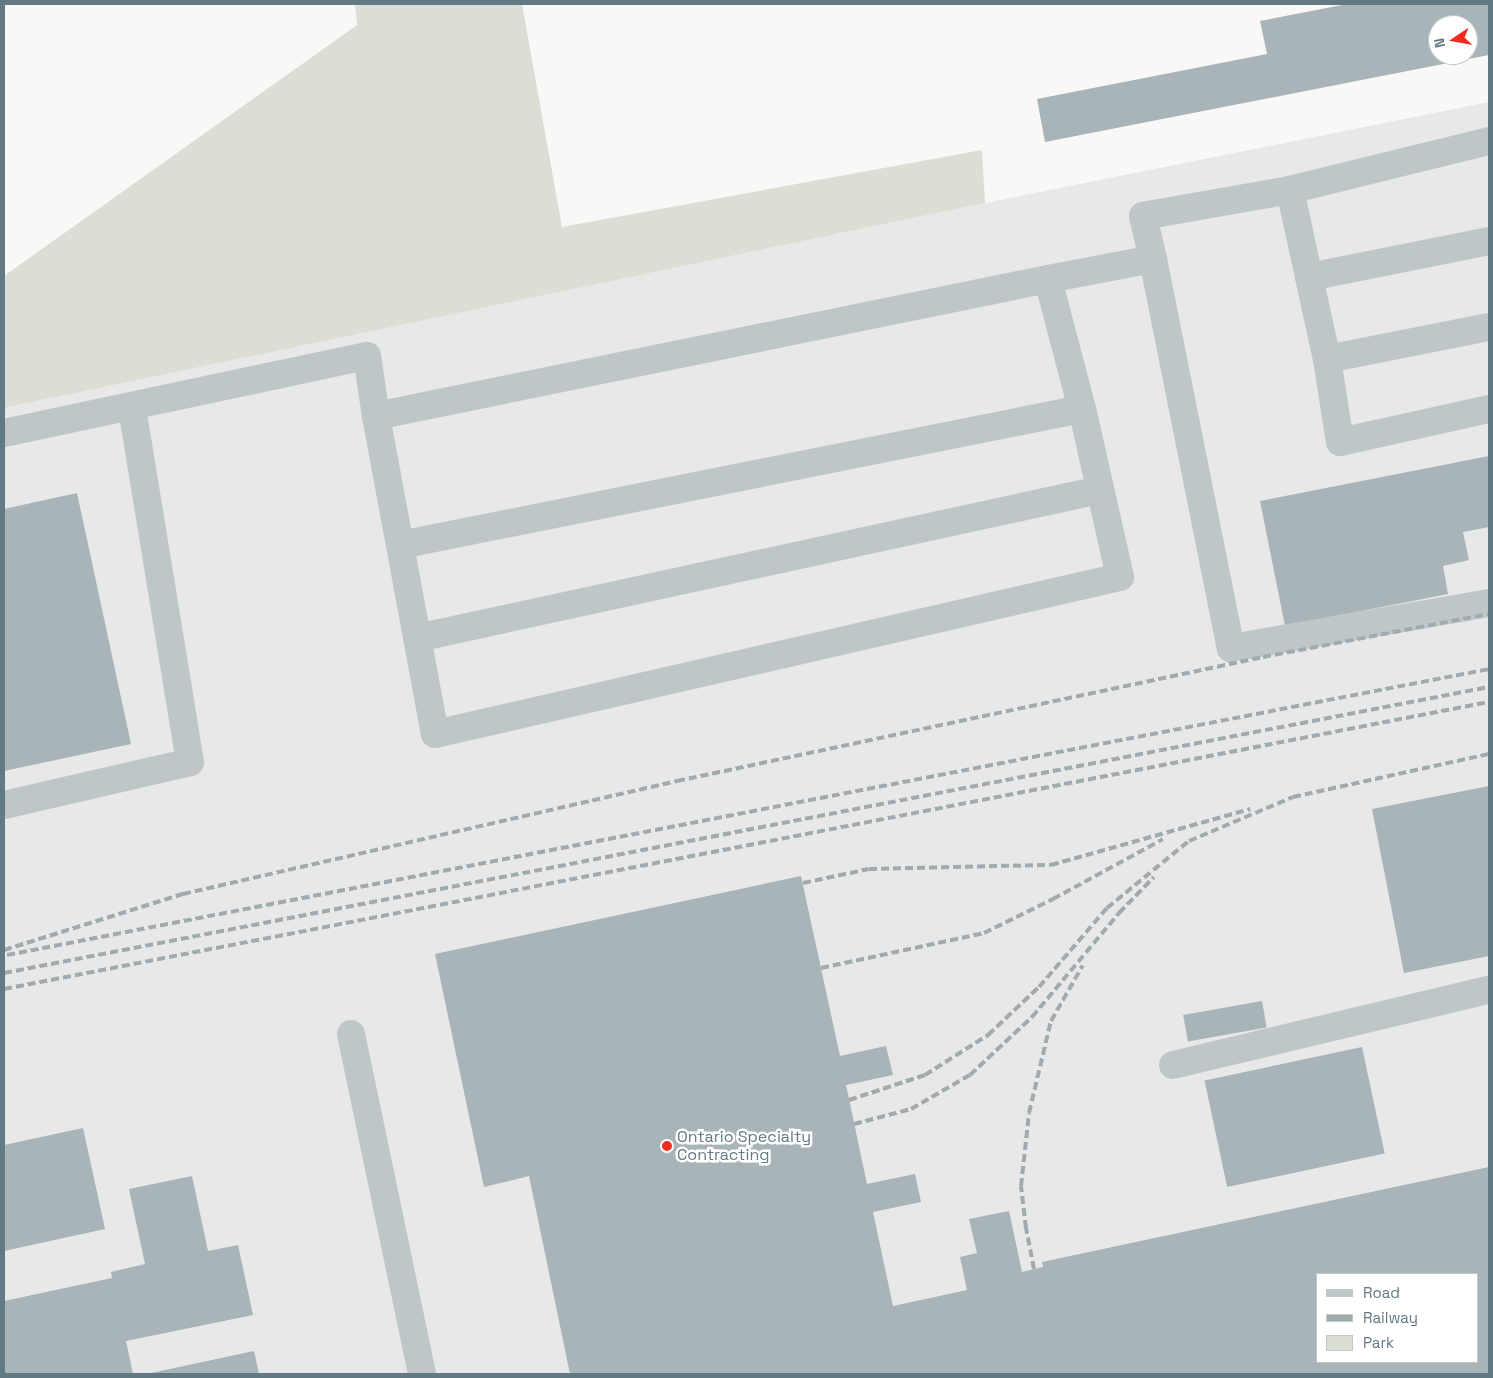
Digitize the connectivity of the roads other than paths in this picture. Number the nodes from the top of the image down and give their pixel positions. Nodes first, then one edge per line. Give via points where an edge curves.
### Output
1 (1489, 141) edge
2 (1290, 190) junction
3 (1489, 241) edge
4 (1154, 259) junction
5 (1309, 277) junction
6 (1048, 279) junction
7 (1489, 327) edge
8 (1327, 359) junction
9 (132, 407) junction
10 (1082, 409) junction
11 (1489, 409) edge
12 (376, 416) junction
13 (4, 434) edge
14 (1100, 490) junction
15 (400, 544) junction
16 (1489, 603) edge
17 (417, 638) junction
18 (4, 805) edge
19 (1489, 990) edge
20 (351, 1034) dead end
21 (1173, 1065) dead end
22 (422, 1374) edge

1 - 2 lane
2 - 4 lane via 1143,216
2 - 5 lane
3 - 5 lane
4 - 6 lane
4 - 16 lane via 1231,648
5 - 8 lane
6 - 10 lane
6 - 12 lane
7 - 8 lane
8 - 11 lane via 1340,442
9 - 12 lane via 367,356
9 - 13 lane
9 - 18 lane via 190,762
10 - 14 lane
10 - 15 lane
12 - 15 lane
14 - 17 lane
14 - 17 lane via 1120,577 435,734
15 - 17 lane
19 - 21 lane
20 - 22 lane

